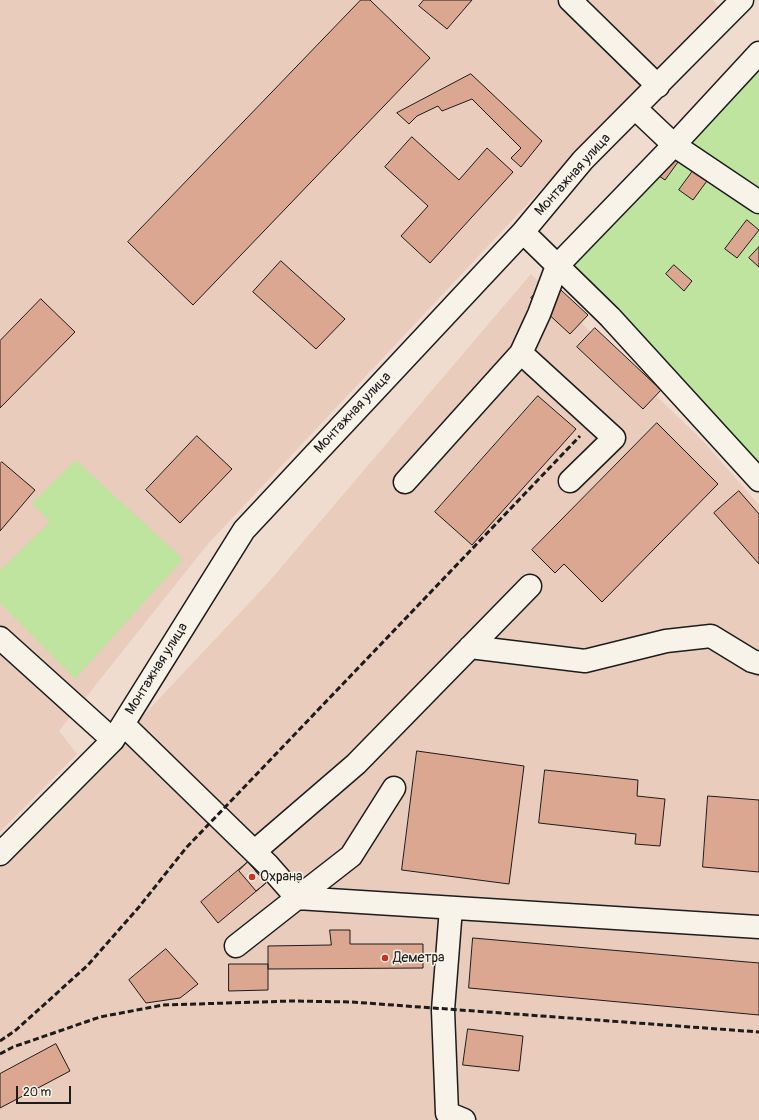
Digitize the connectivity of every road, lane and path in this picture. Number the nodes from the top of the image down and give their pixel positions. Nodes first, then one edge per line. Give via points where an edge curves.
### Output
1 (570, 0) edge
2 (742, 0) edge
3 (753, 0) edge
4 (759, 5) edge
5 (759, 54) edge
6 (658, 86) junction
7 (635, 108) junction
8 (674, 145) junction
9 (759, 202) edge
10 (524, 232) junction
11 (557, 266) junction
12 (521, 353) junction
13 (759, 480) edge
14 (570, 481) dead end
15 (405, 482) dead end
16 (530, 586) dead end
17 (0, 638) edge
18 (470, 647) junction
19 (759, 663) edge
20 (118, 732) junction
21 (394, 788) dead end
22 (255, 852) junction
23 (0, 854) edge
24 (297, 898) junction
25 (451, 908) junction
26 (759, 927) edge
27 (236, 946) dead end
28 (464, 1120) edge

1 - 6 street
2 - 6 street, Монтажная улица
3 - 4 street
5 - 8 street
6 - 7 street, Монтажная улица
7 - 8 street
7 - 10 street, Монтажная улица via 583,160
8 - 9 street
8 - 11 street
10 - 11 street
10 - 20 street, Монтажная улица via 244,530
11 - 12 street
11 - 13 street via 610,317
12 - 14 street via 614,438
12 - 15 street
16 - 18 street
17 - 20 street
18 - 19 street via 585,661 666,641 711,636
18 - 22 street via 356,764
20 - 22 street
20 - 23 street, Монтажная улица
21 - 24 street via 352,856
22 - 24 street
24 - 25 street
24 - 27 street
25 - 26 street
25 - 28 street via 444,1010 447,1113

